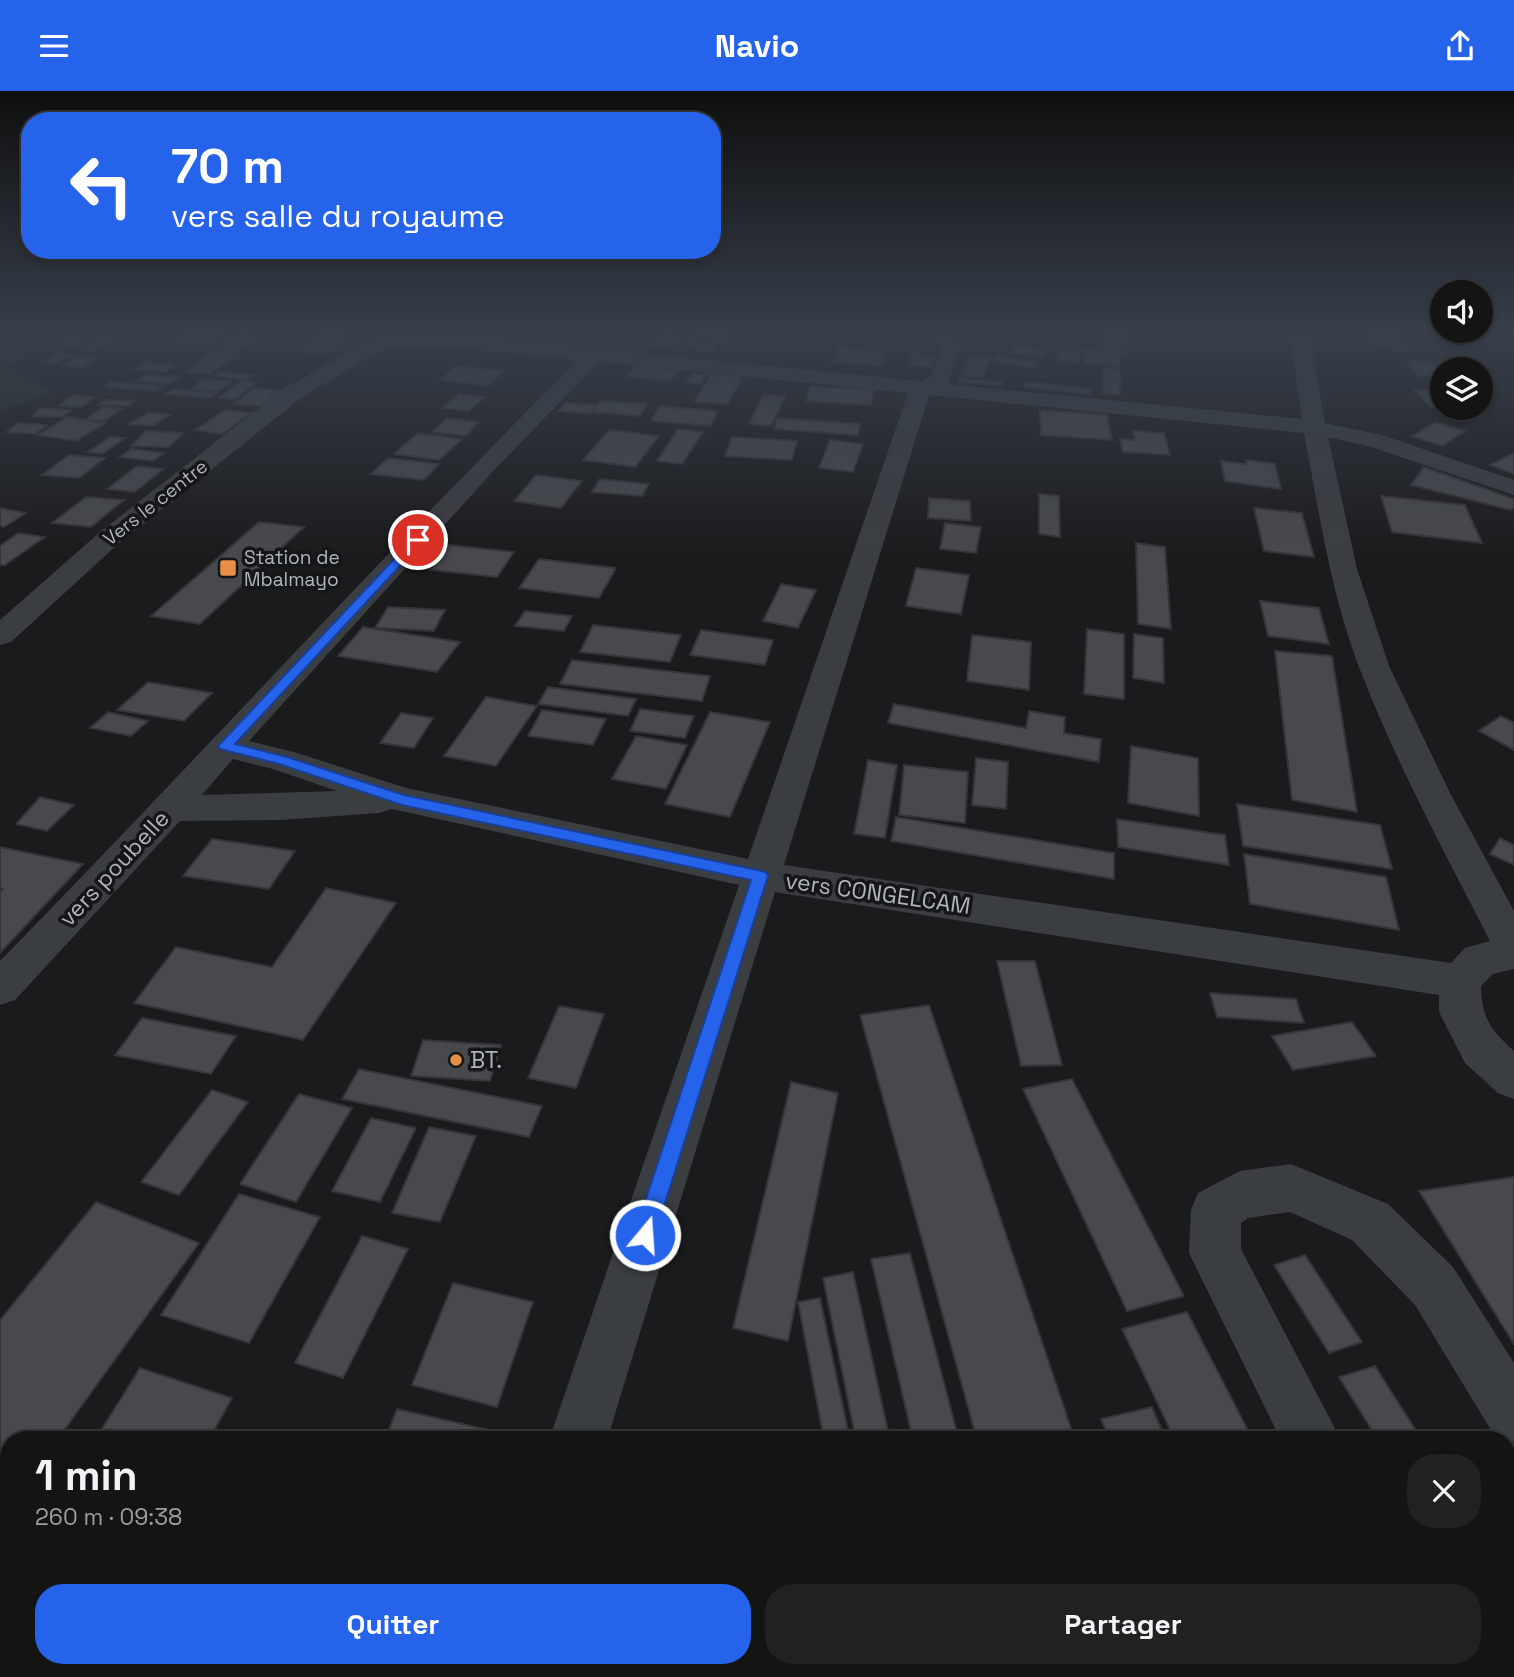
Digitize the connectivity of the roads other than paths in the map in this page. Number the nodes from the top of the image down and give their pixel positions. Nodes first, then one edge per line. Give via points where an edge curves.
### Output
1 (273, 409) edge
2 (541, 409) edge
3 (914, 409) edge
4 (1117, 409) edge
5 (1311, 409) edge
6 (1314, 428) junction
7 (1514, 488) edge
8 (0, 636) edge
9 (225, 746) junction
10 (402, 800) junction
11 (171, 808) junction
12 (761, 876) junction
13 (1514, 951) edge
14 (1460, 981) junction
15 (0, 988) edge
16 (1514, 1079) edge
17 (1514, 1415) edge
18 (581, 1431) edge
19 (1307, 1431) edge

1 - 8 street, Vers le centre via 109,538
2 - 9 street, vers poubelle
3 - 12 street, vers CONGELCAM
4 - 6 street, Vers le centre
5 - 6 street
6 - 7 street, Vers le centre via 1388,444
6 - 13 street via 1343,569 1374,666 1432,793
9 - 10 street
9 - 11 street, vers poubelle
10 - 11 street
10 - 12 street
11 - 15 street, vers poubelle
12 - 14 street, vers CONGELCAM
12 - 18 street
13 - 14 street via 1480,960
14 - 16 street via 1460,1012 1480,1049
17 - 19 street via 1434,1286 1370,1222 1291,1188 1240,1195 1216,1210 1215,1253

